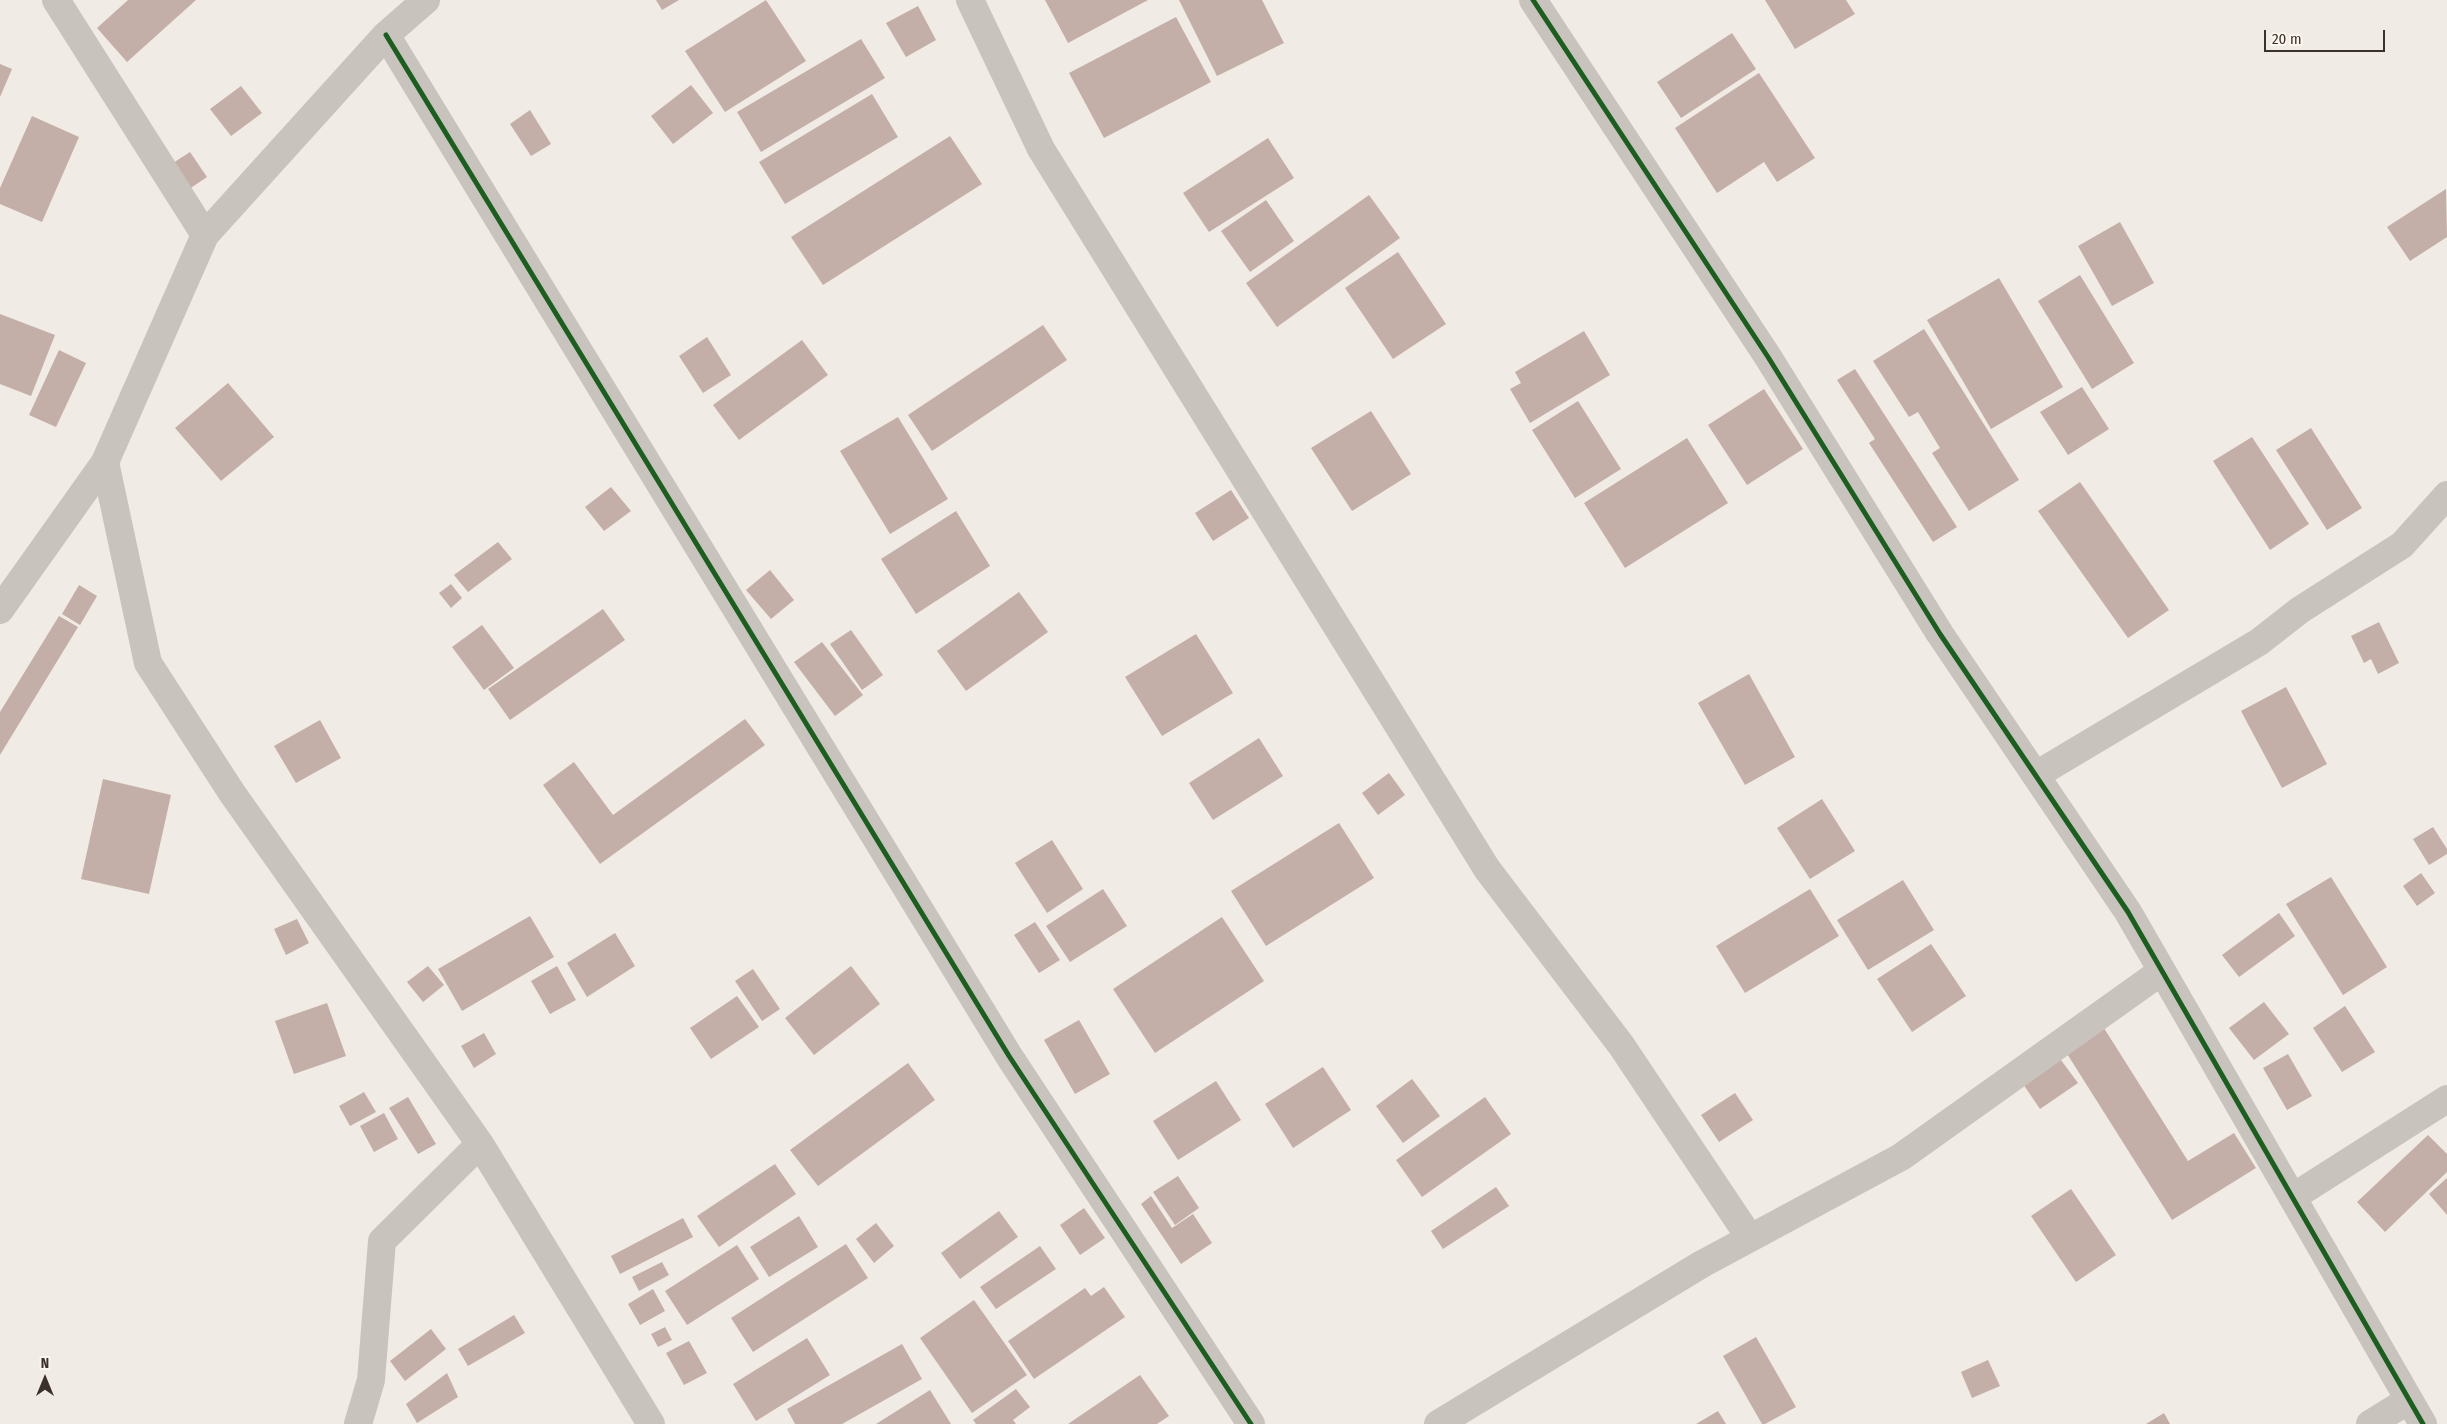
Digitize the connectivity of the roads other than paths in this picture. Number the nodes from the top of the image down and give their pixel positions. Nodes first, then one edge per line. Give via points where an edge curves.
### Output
1 (56, 0) edge
2 (426, 0) edge
3 (970, 0) edge
4 (1533, 0) edge
5 (386, 35) junction
6 (205, 235) junction
7 (105, 462) junction
8 (2447, 495) edge
9 (0, 610) edge
10 (2036, 775) junction
11 (2162, 972) junction
12 (2447, 1099) edge
13 (480, 1144) junction
14 (2293, 1197) junction
15 (1750, 1238) junction
16 (2409, 1400) junction
17 (358, 1424) edge
18 (651, 1424) edge
19 (1251, 1424) edge
20 (1438, 1424) edge
21 (2370, 1424) edge
22 (2423, 1424) edge

1 - 6 street
2 - 5 street
3 - 15 street via 1041,149 1487,869 1621,1045
4 - 10 street via 1768,357 1940,634
5 - 6 street
5 - 19 street via 1009,1056
6 - 7 street
7 - 9 street
7 - 13 street via 148,663 232,792
8 - 10 street via 2402,545 2300,610 2259,642
10 - 11 street via 2128,912
11 - 14 street
11 - 15 street via 1901,1157
12 - 14 street
13 - 17 street via 382,1240 371,1380
13 - 18 street
14 - 16 street
15 - 20 street
16 - 21 street
16 - 22 street

